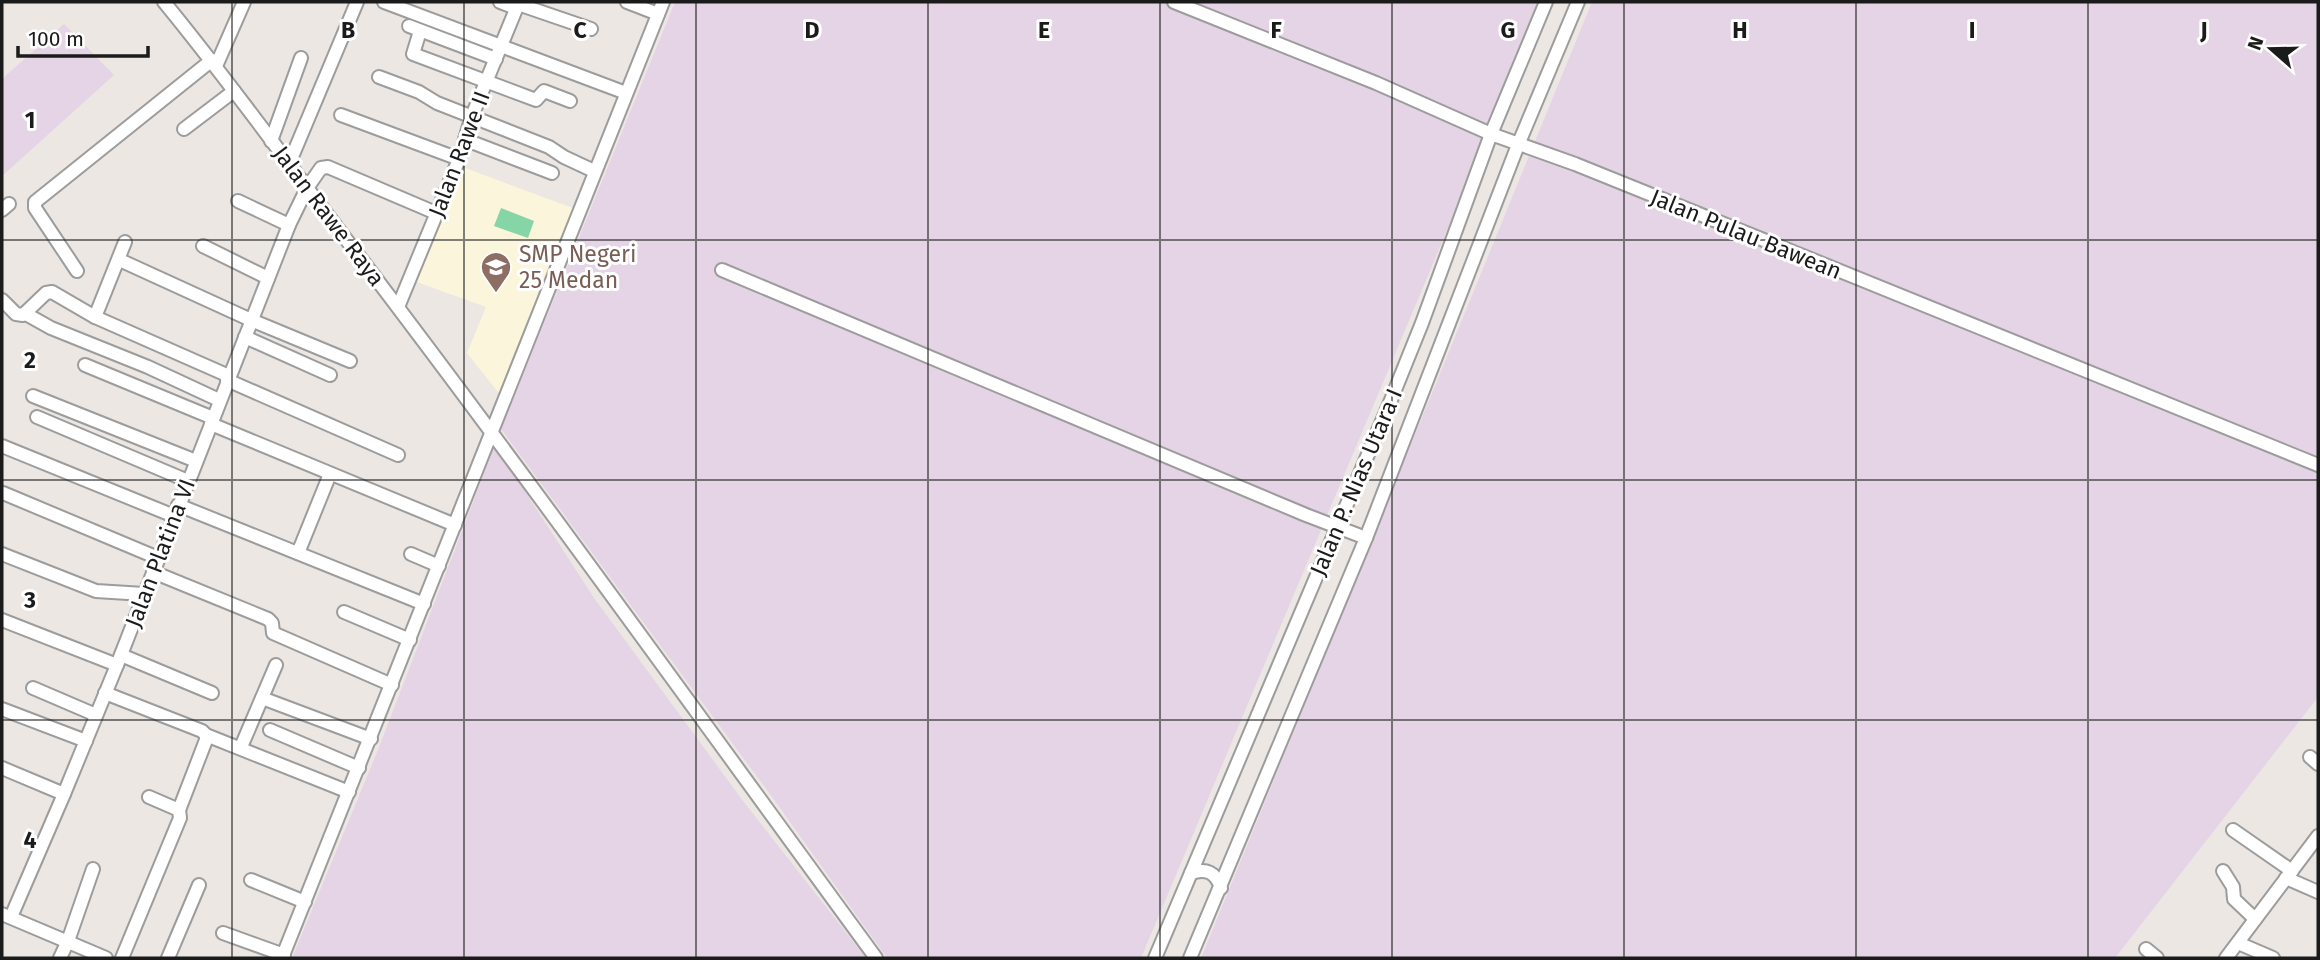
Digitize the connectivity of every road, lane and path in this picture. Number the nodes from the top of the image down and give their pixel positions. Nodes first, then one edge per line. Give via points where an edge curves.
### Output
1 (164, 2) edge
2 (244, 2) edge
3 (357, 2) edge
4 (384, 2) edge
5 (500, 2) edge
6 (627, 2) edge
7 (1174, 2) edge
8 (1546, 2) edge
9 (1578, 2) edge
10 (518, 4) edge
11 (660, 8) edge
12 (591, 29) dead end
13 (501, 45) junction
14 (301, 58) dead end
15 (496, 59) junction
16 (214, 63) junction
17 (379, 77) dead end
18 (487, 81) junction
19 (234, 91) junction
20 (626, 93) junction
21 (570, 101) dead end
22 (341, 115) dead end
23 (472, 116) junction
24 (184, 129) dead end
25 (1491, 134) junction
26 (466, 139) junction
27 (271, 141) junction
28 (1518, 145) junction
29 (459, 159) junction
30 (289, 164) junction
31 (594, 172) junction
32 (552, 173) dead end
33 (307, 188) junction
34 (238, 201) dead end
35 (436, 213) junction
36 (289, 225) junction
37 (125, 242) dead end
38 (203, 246) dead end
39 (124, 262) dead end
40 (722, 270) dead end
41 (77, 271) dead end
42 (268, 278) junction
43 (2, 300) edge
44 (398, 307) junction
45 (26, 314) junction
46 (95, 317) junction
47 (251, 320) junction
48 (245, 337) junction
49 (350, 361) dead end
50 (85, 365) dead end
51 (330, 375) dead end
52 (228, 378) junction
53 (33, 396) dead end
54 (219, 400) junction
55 (37, 416) dead end
56 (212, 421) junction
57 (496, 439) junction
58 (2, 446) edge
59 (398, 455) dead end
60 (196, 461) junction
61 (2318, 466) edge
62 (330, 474) junction
63 (188, 481) junction
64 (3, 493) edge
65 (176, 511) junction
66 (455, 525) junction
67 (1338, 526) junction
68 (1366, 538) junction
69 (298, 553) junction
70 (2, 554) edge
71 (411, 554) dead end
72 (158, 558) junction
73 (439, 566) junction
74 (153, 572) junction
75 (144, 594) junction
76 (424, 604) junction
77 (344, 612) dead end
78 (2, 620) edge
79 (411, 640) junction
80 (119, 660) junction
81 (276, 666) dead end
82 (392, 685) junction
83 (33, 688) dead end
84 (105, 693) junction
85 (212, 693) dead end
86 (262, 698) junction
87 (2, 709) edge
88 (96, 715) junction
89 (270, 730) dead end
90 (206, 735) junction
91 (371, 739) junction
92 (86, 741) junction
93 (241, 747) junction
94 (2, 768) edge
95 (359, 768) junction
96 (349, 792) junction
97 (64, 794) junction
98 (149, 797) dead end
99 (179, 810) junction
100 (2233, 830) dead end
101 (2316, 842) edge
102 (93, 869) dead end
103 (2223, 871) dead end
104 (1191, 873) junction
105 (2289, 875) junction
106 (251, 880) dead end
107 (199, 884) dead end
108 (1221, 888) junction
109 (2318, 892) edge
110 (305, 902) junction
111 (6, 915) edge
112 (2255, 919) junction
113 (223, 933) dead end
114 (68, 941) junction
115 (2238, 943) junction
116 (2146, 950) dead end
117 (283, 956) edge
118 (60, 958) edge
119 (106, 958) edge
120 (122, 958) edge
121 (168, 958) edge
122 (876, 958) edge
123 (1155, 958) edge
124 (1190, 958) edge
125 (2157, 958) edge
126 (2226, 958) edge
127 (2273, 958) edge

1 - 16 street, Jalan Rawe Raya
2 - 16 street
3 - 30 street
4 - 13 street
5 - 10 street
6 - 11 street
7 - 25 street, Jalan Pulau Bawean
8 - 25 street, Jalan P. Nias Utara I
9 - 28 street, Jalan P. Nias Utara I
10 - 12 street
10 - 13 street, Jalan Rawe II
11 - 20 street
13 - 15 street, Jalan Rawe II
13 - 20 street
14 - 27 street
15 - 18 street, Jalan Rawe II
15 - 18 street via 415,28 413,54
16 - 19 street, Jalan Rawe Raya
16 - 41 street via 35,202
17 - 23 street
18 - 21 street via 536,100 544,91
18 - 23 street, Jalan Rawe II
19 - 24 street
19 - 27 street, Jalan Rawe Raya
20 - 31 street
22 - 29 street
23 - 26 street, Jalan Rawe II
23 - 31 street via 549,147
25 - 28 street, Jalan Pulau Bawean
25 - 67 street, Jalan P. Nias Utara I via 1422,323
26 - 29 street, Jalan Rawe II
26 - 32 street
27 - 30 street, Jalan Rawe Raya
28 - 61 street, Jalan Pulau Bawean
28 - 68 street, Jalan P. Nias Utara I
29 - 35 street, Jalan Rawe II
30 - 33 street, Jalan Rawe Raya
31 - 57 street
33 - 35 street via 321,168 328,167
33 - 36 street, Jalan Platina VI
33 - 44 street, Jalan Rawe Raya
34 - 36 street
35 - 44 street, Jalan Rawe II
36 - 42 street, Jalan Platina VI
37 - 46 street
38 - 42 street
39 - 47 street
40 - 67 street
42 - 47 street, Jalan Platina VI
43 - 45 street via 16,314
44 - 57 street, Jalan Rawe Raya
45 - 46 street via 49,292
45 - 54 street
46 - 52 street
47 - 48 street, Jalan Platina VI
47 - 49 street
48 - 51 street
48 - 52 street, Jalan Platina VI
50 - 56 street
52 - 54 street, Jalan Platina VI
52 - 59 street
53 - 60 street
54 - 56 street, Jalan Platina VI
55 - 63 street
56 - 60 street, Jalan Platina VI
56 - 62 street
57 - 66 street
57 - 122 street, Jalan Rawe Raya
58 - 65 street
60 - 63 street, Jalan Platina VI
62 - 66 street
62 - 69 street
63 - 65 street, Jalan Platina VI
64 - 72 street
65 - 69 street
65 - 72 street, Jalan Platina VI
66 - 73 street
67 - 68 street
67 - 104 street, Jalan P. Nias Utara I
68 - 108 street, Jalan P. Nias Utara I
69 - 76 street
70 - 75 street via 96,591
71 - 73 street
72 - 74 street, Jalan Platina VI
73 - 76 street
74 - 75 street, Jalan Platina VI
74 - 82 street via 268,619 273,633
75 - 80 street, Jalan Platina VI
76 - 79 street
77 - 79 street
78 - 80 street
79 - 82 street
80 - 84 street, Jalan Platina VI
80 - 85 street
81 - 86 street
82 - 91 street
83 - 88 street
84 - 88 street, Jalan Platina VI
84 - 90 street
86 - 91 street
86 - 93 street
87 - 92 street
88 - 92 street, Jalan Platina VI
89 - 95 street
90 - 93 street
90 - 99 street
91 - 95 street
92 - 97 street, Jalan Platina VI
93 - 96 street
94 - 97 street
95 - 96 street
96 - 110 street
97 - 111 street, Jalan Platina VI
98 - 99 street
99 - 120 street via 180,818
100 - 105 street
101 - 105 street
102 - 114 street
103 - 112 street via 2234,887 2234,900
104 - 108 street via 1209,871
104 - 123 street, Jalan P. Nias Utara I
105 - 109 street
105 - 112 street
106 - 110 street
107 - 121 street
108 - 124 street, Jalan P. Nias Utara I
110 - 117 street
111 - 114 street
112 - 115 street
113 - 117 street
114 - 118 street
114 - 119 street
115 - 126 street
115 - 127 street
116 - 125 street

